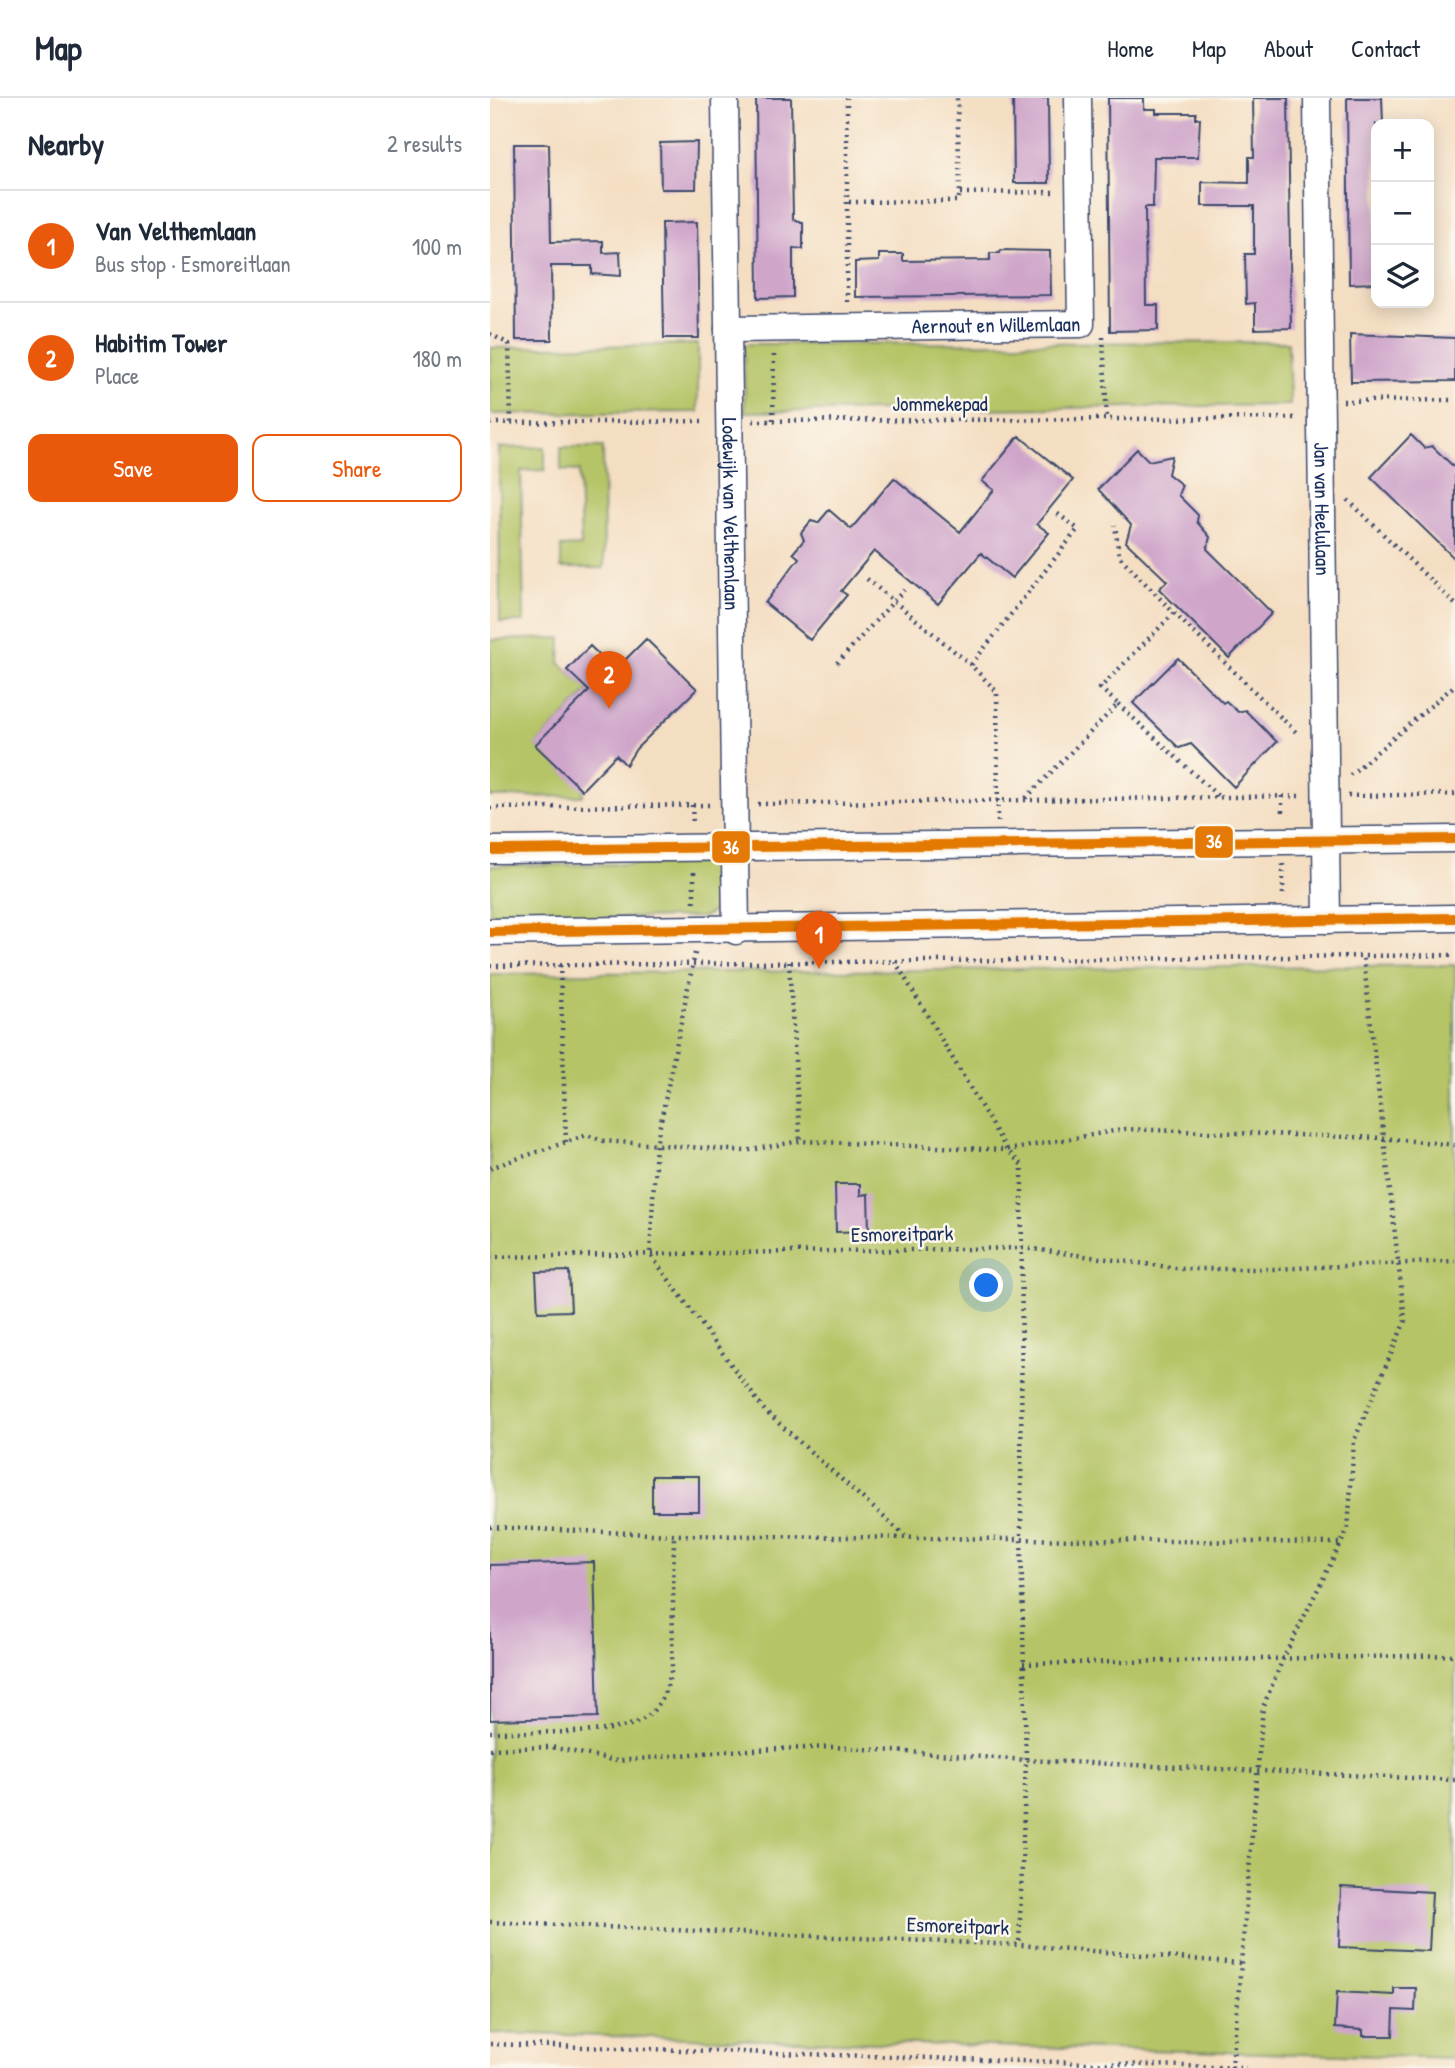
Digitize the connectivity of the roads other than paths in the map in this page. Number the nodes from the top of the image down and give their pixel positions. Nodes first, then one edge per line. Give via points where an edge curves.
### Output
1 (725, 98) edge
2 (1078, 98) edge
3 (1317, 98) edge
4 (728, 329) junction
5 (1455, 839) edge
6 (1326, 840) junction
7 (735, 847) junction
8 (490, 850) edge
9 (1455, 918) edge
10 (1327, 920) junction
11 (736, 931) junction
12 (490, 932) edge

1 - 4 street, Lodewijk van Velthemlaan
2 - 4 street, Aernout en Willemlaan via 1081,324
3 - 6 street, Jan van Heelulaan via 1308,414 1322,475 1315,790
4 - 7 street, Lodewijk van Velthemlaan via 717,424 725,805
5 - 6 street
6 - 7 street
6 - 10 street, Jan van Heelulaan
7 - 8 street
7 - 11 street, Lodewijk van Velthemlaan
9 - 10 street
10 - 11 street
11 - 12 street

